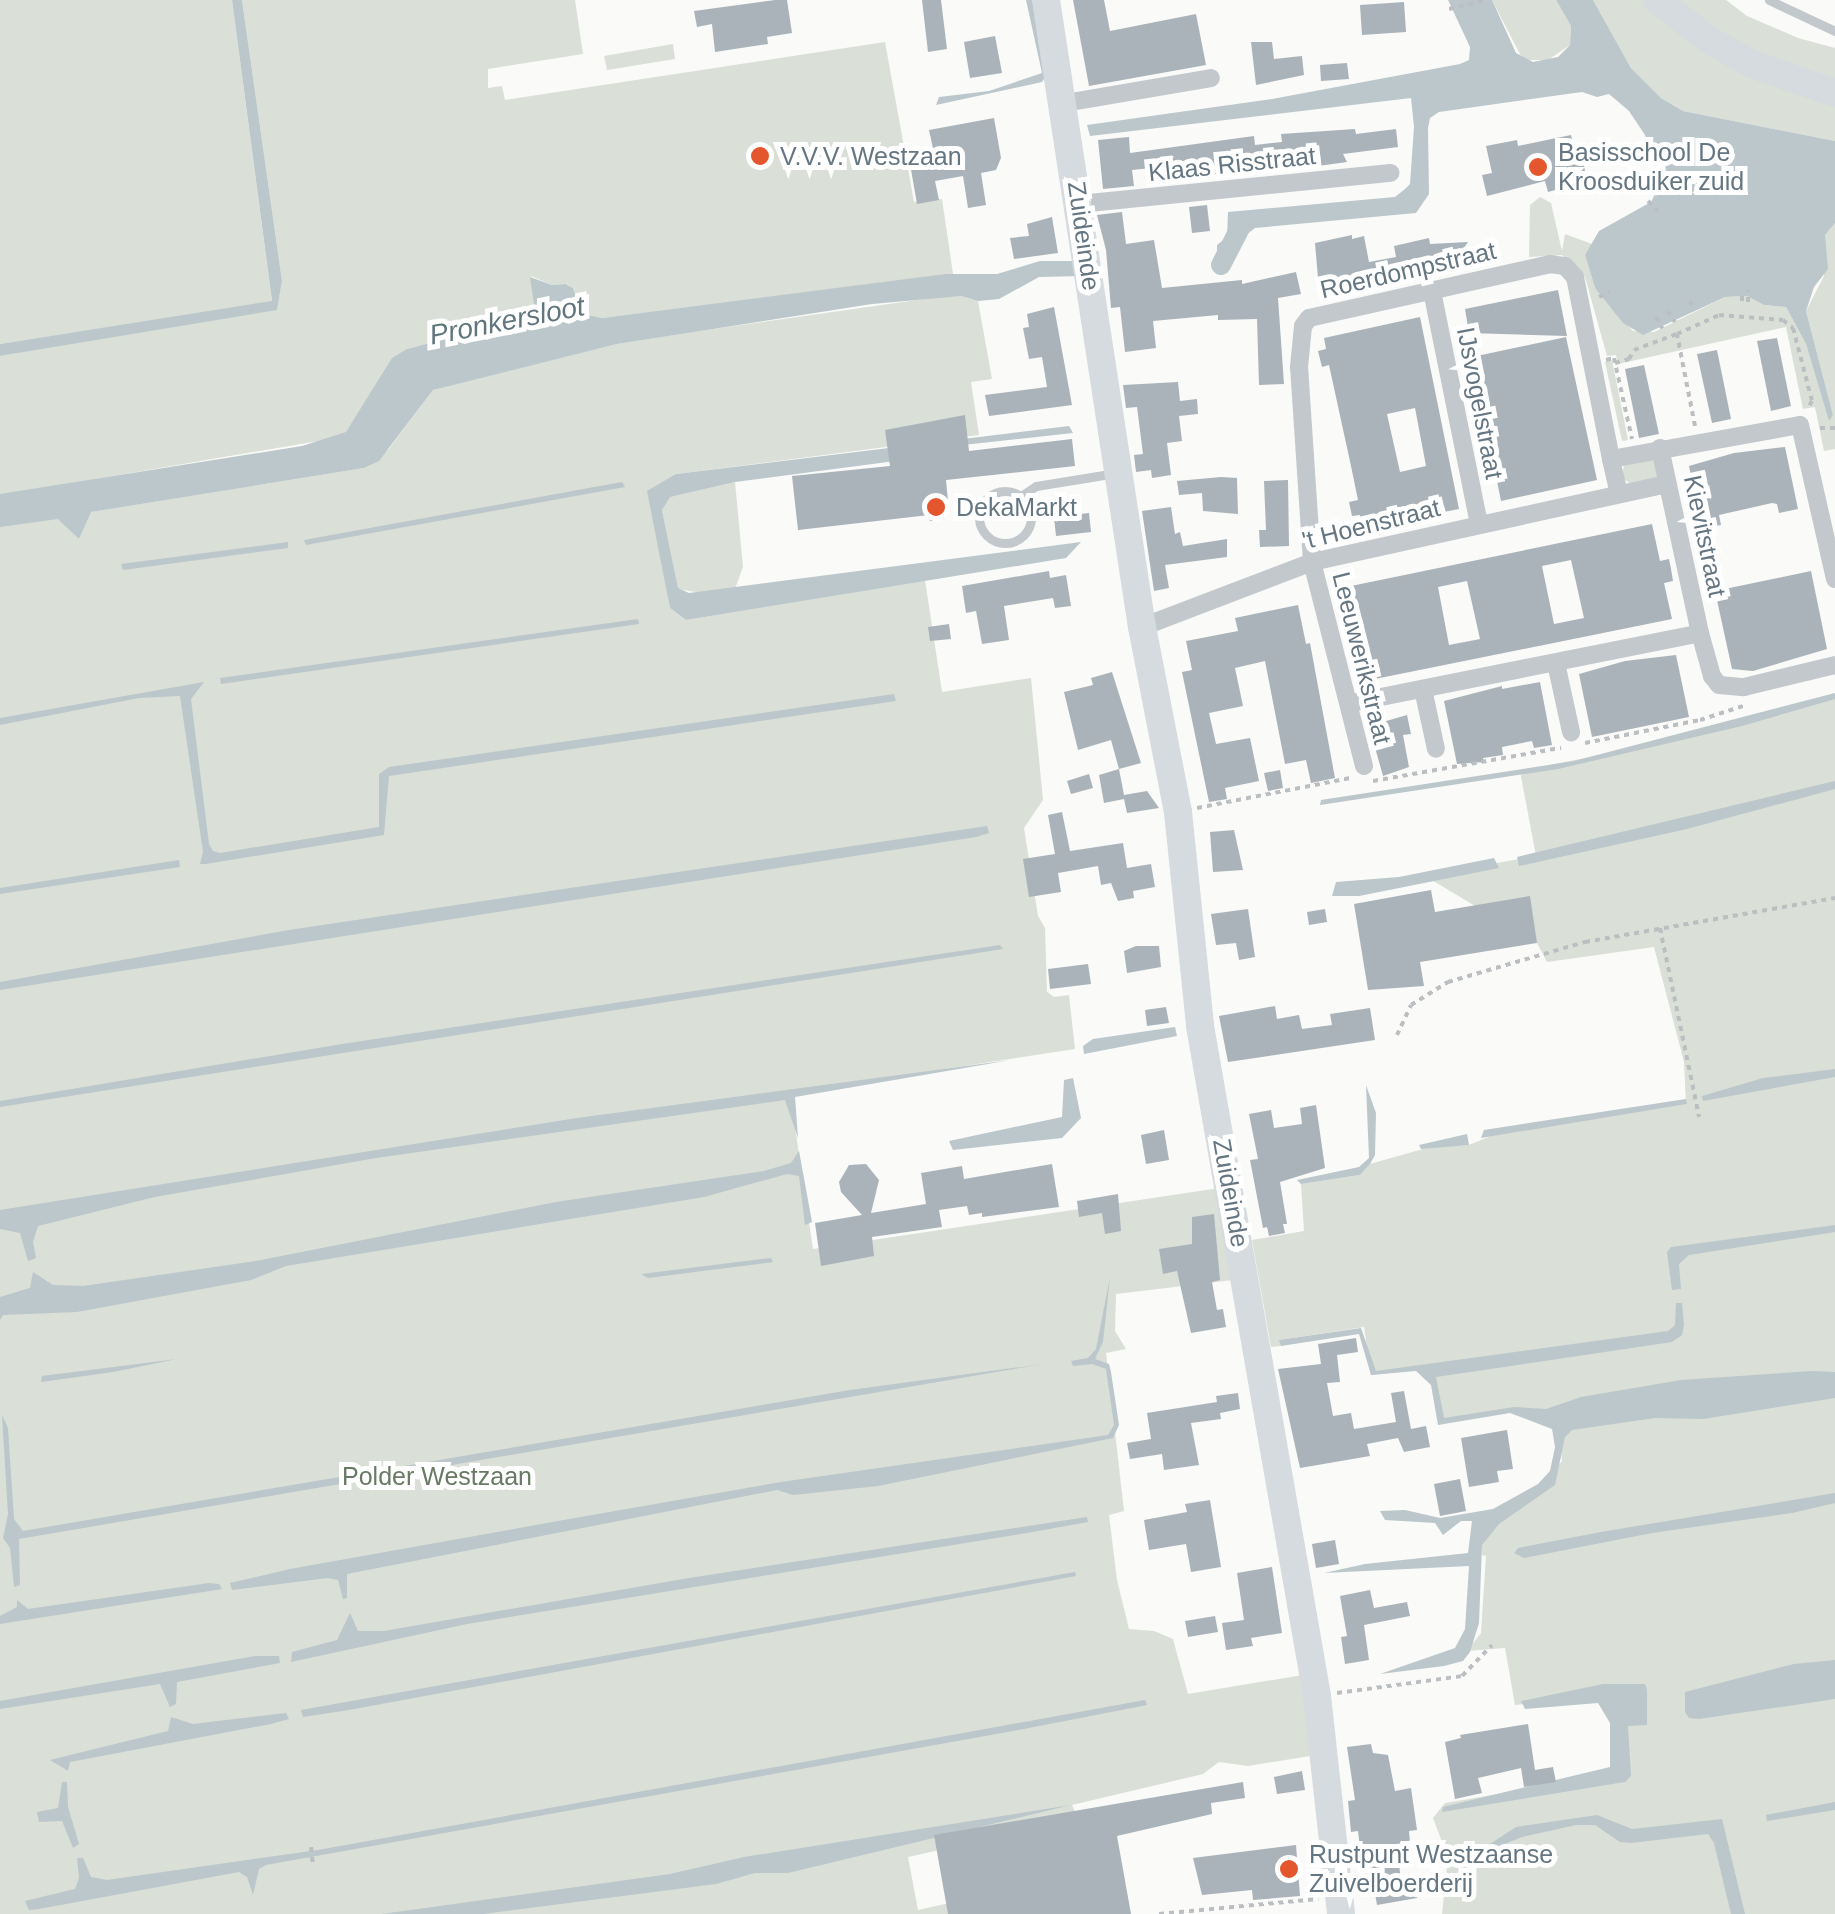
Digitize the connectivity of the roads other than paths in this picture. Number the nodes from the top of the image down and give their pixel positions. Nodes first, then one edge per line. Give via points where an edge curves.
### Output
1 (1046, 0) edge
2 (1657, 0) edge
3 (1769, 0) edge
4 (1835, 31) edge
5 (1211, 78) dead end
6 (1835, 92) edge
7 (1065, 103) junction
8 (1390, 174) dead end
9 (1080, 204) junction
10 (1432, 292) junction
11 (1660, 448) junction
12 (1611, 458) junction
13 (1119, 472) junction
14 (1668, 484) junction
15 (1619, 494) junction
16 (1021, 496) junction
17 (1479, 524) junction
18 (1312, 562) junction
19 (1835, 579) edge
20 (1142, 626) junction
21 (1700, 634) junction
22 (1556, 663) junction
23 (1835, 665) edge
24 (1423, 689) junction
25 (1351, 704) junction
26 (1571, 732) dead end
27 (1436, 749) dead end
28 (1361, 775) road end
29 (1340, 1905) edge

1 - 7 street, Zuideinde
2 - 6 street via 1754,65
3 - 4 lane
5 - 7 street
7 - 9 street, Zuideinde
8 - 9 street, Klaas Risstraat
9 - 13 street, Zuideinde
10 - 12 street, Roerdompstraat via 1564,266 1574,277
10 - 17 street, IJsvogelstraat
10 - 18 street, Roerdompstraat via 1309,318 1303,326 1299,367
11 - 12 street
11 - 14 street, Kievitstraat
11 - 19 street via 1800,424
12 - 15 street
13 - 16 lane via 1036,486
13 - 20 street, Zuideinde
14 - 15 street, 't Hoenstraat
14 - 21 street, Kievitstraat
15 - 17 street, 't Hoenstraat
16 - 16 lane via 999,492 984,500 978,516 989,539 1014,542 1028,531 1031,514
17 - 18 street, 't Hoenstraat
18 - 20 street, 't Hoenstraat
18 - 25 street, Leeuwerikstraat
20 - 29 street, Zuideinde via 1178,812 1200,1026 1317,1696
21 - 22 street
21 - 23 street, Kievitstraat via 1719,685 1744,687
22 - 24 street
22 - 26 street
24 - 25 street
24 - 27 street
25 - 28 street, Leeuwerikstraat

